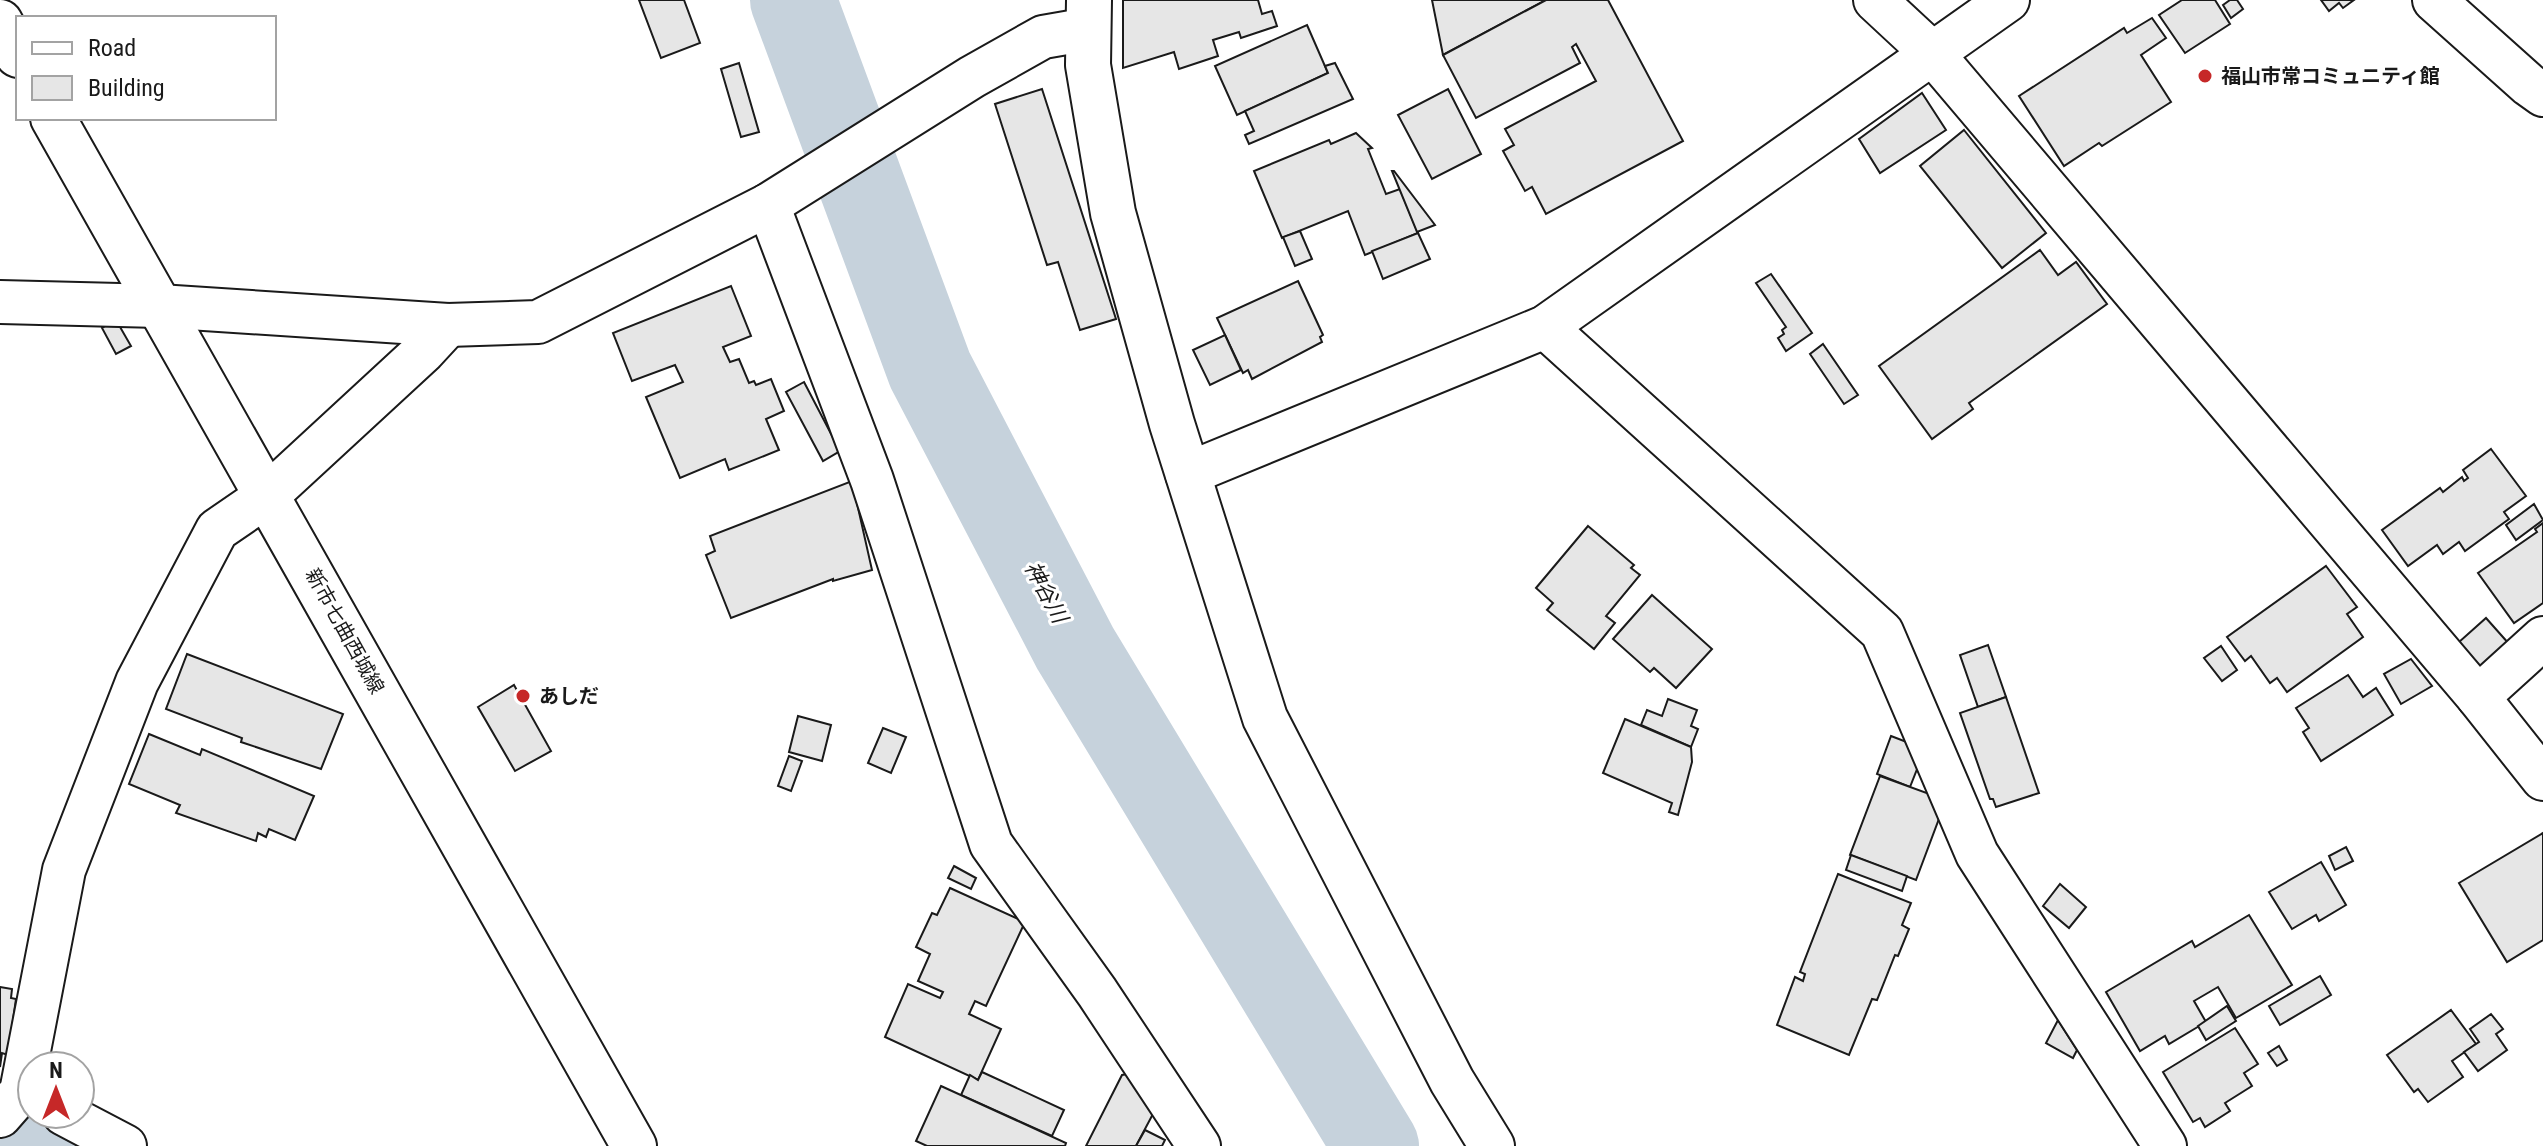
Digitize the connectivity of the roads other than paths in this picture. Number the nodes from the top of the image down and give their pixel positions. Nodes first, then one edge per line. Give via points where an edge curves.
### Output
1 (1875, 0) edge
2 (2008, 0) edge
3 (2434, 0) edge
4 (1089, 14) edge
5 (0, 22) edge
6 (16, 51) edge
7 (1932, 53) junction
8 (2543, 95) edge
9 (54, 120) edge
10 (768, 205) junction
11 (0, 302) edge
12 (159, 306) junction
13 (448, 325) junction
14 (1545, 327) junction
15 (1187, 474) junction
16 (268, 495) junction
17 (2543, 638) edge
18 (2478, 697) junction
19 (2543, 779) edge
20 (28, 1050) edge
21 (94, 1130) edge
22 (125, 1146) edge
23 (634, 1146) edge
24 (1199, 1146) edge
25 (1492, 1146) edge
26 (2165, 1146) edge

1 - 7 street
2 - 7 street
3 - 8 street
4 - 10 street via 972,77
4 - 15 main road via 1088,65 1113,213
5 - 6 main road
7 - 14 street
7 - 18 street
9 - 12 main road, 新市七曲西城線
10 - 13 street via 538,322
10 - 24 street via 872,480 991,844
11 - 12 street
12 - 13 street
12 - 16 main road, 新市七曲西城線
13 - 16 street
14 - 15 street
14 - 26 street via 1882,632 1977,854
15 - 25 main road via 1265,718 1452,1081
16 - 20 street via 217,530 137,682 64,870
16 - 23 main road, 新市七曲西城線
17 - 18 street
18 - 19 street
21 - 22 street

